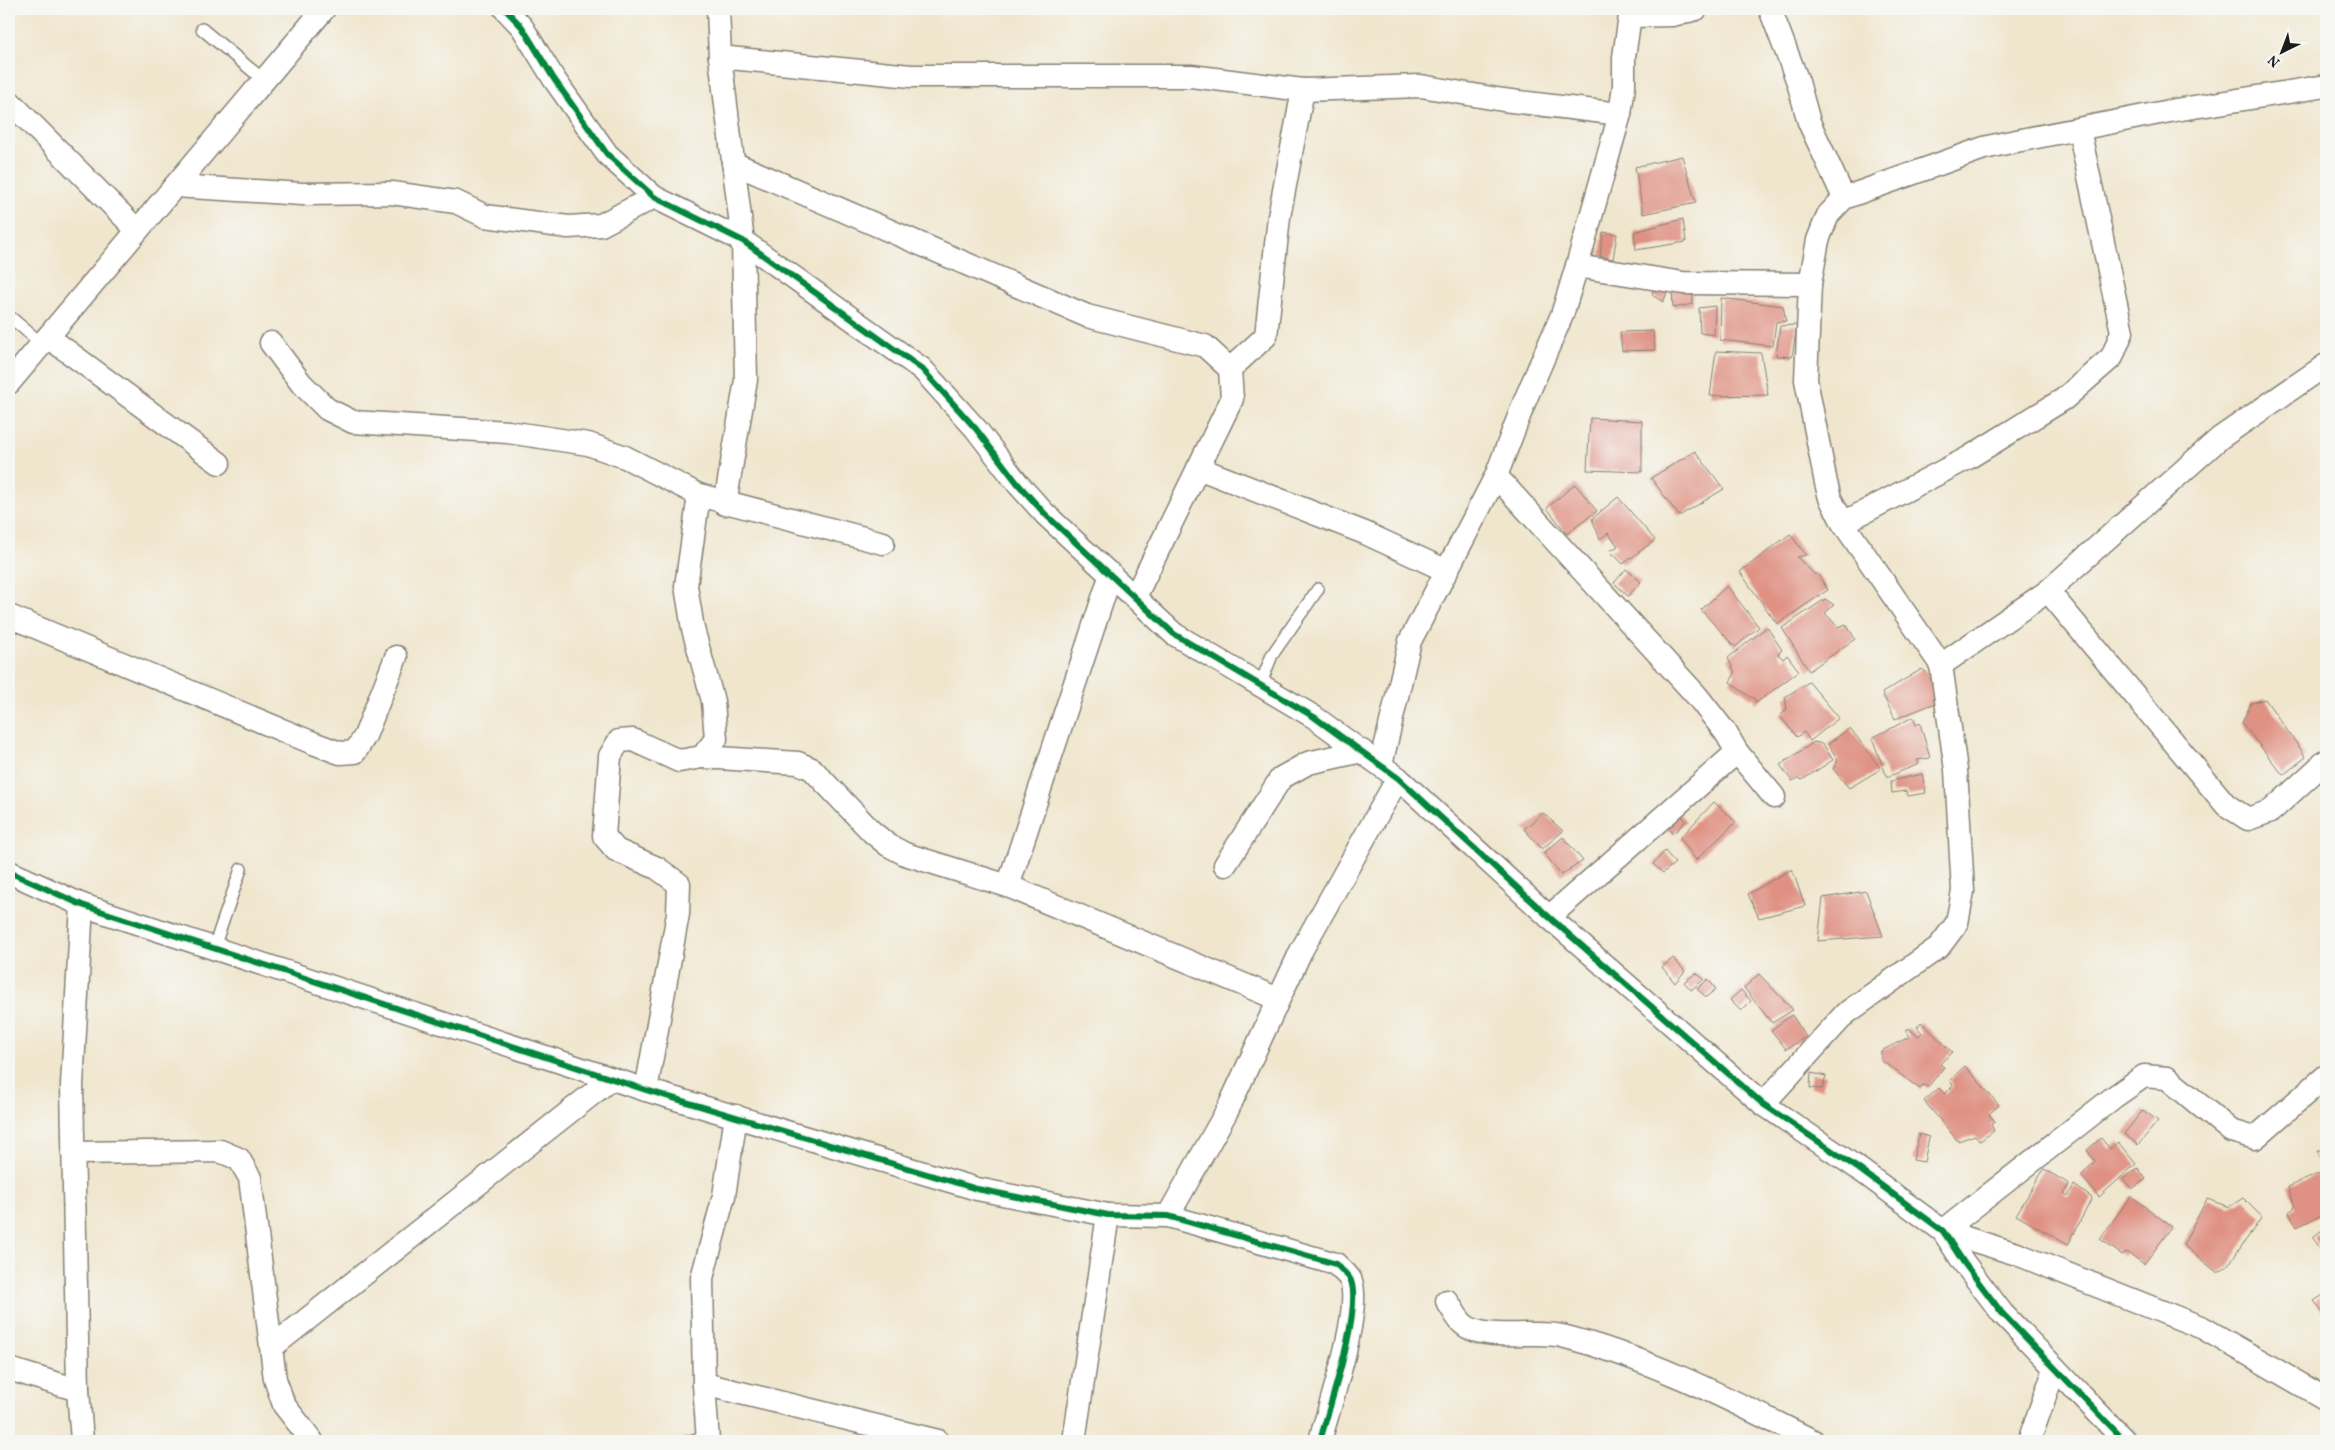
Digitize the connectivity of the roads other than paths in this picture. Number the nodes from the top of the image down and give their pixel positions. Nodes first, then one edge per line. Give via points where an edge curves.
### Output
1 (324, 9) edge
2 (505, 9) edge
3 (718, 9) edge
4 (1696, 9) edge
5 (1770, 9) edge
6 (1631, 12) edge
7 (202, 29) dead end
8 (720, 57) junction
9 (265, 81) junction
10 (2326, 86) edge
11 (1303, 90) junction
12 (9, 101) edge
13 (1620, 114) junction
14 (2079, 129) junction
15 (733, 163) junction
16 (175, 186) junction
17 (654, 196) junction
18 (1844, 198) junction
19 (137, 230) junction
20 (743, 241) junction
21 (1577, 266) junction
22 (1810, 284) junction
23 (9, 316) edge
24 (45, 341) junction
25 (270, 343) dead end
26 (2326, 365) edge
27 (1230, 369) junction
28 (9, 383) edge
29 (220, 463) dead end
30 (1198, 468) junction
31 (1496, 476) junction
32 (699, 496) junction
33 (725, 504) junction
34 (1843, 523) junction
35 (883, 543) dead end
36 (1447, 571) junction
37 (1111, 574) junction
38 (1318, 589) dead end
39 (2048, 591) junction
40 (1135, 597) junction
41 (9, 616) edge
42 (396, 657) dead end
43 (1941, 665) junction
44 (1261, 683) junction
45 (1362, 751) junction
46 (1737, 752) junction
47 (702, 756) junction
48 (2326, 761) edge
49 (1390, 771) junction
50 (1774, 797) dead end
51 (1225, 865) dead end
52 (241, 869) dead end
53 (9, 872) edge
54 (1008, 886) junction
55 (82, 905) junction
56 (1549, 917) junction
57 (214, 947) junction
58 (1278, 999) junction
59 (2326, 1076) edge
60 (611, 1079) junction
61 (646, 1090) junction
62 (1762, 1104) junction
63 (736, 1116) junction
64 (73, 1153) junction
65 (1108, 1215) junction
66 (1168, 1216) junction
67 (1943, 1231) junction
68 (1447, 1301) dead end
69 (272, 1347) junction
70 (2055, 1368) junction
71 (9, 1370) edge
72 (704, 1384) junction
73 (78, 1390) junction
74 (2326, 1398) edge
75 (702, 1439) edge
76 (82, 1441) edge
77 (312, 1441) edge
78 (938, 1441) edge
79 (1074, 1441) edge
80 (1320, 1441) edge
81 (1813, 1441) edge
82 (2028, 1441) edge
83 (2125, 1441) edge

1 - 9 street
2 - 17 street via 522,26 606,154
3 - 8 street
4 - 6 street via 1672,15
5 - 18 street via 1798,82 1809,122
6 - 13 street
7 - 9 lane
8 - 11 street via 911,76 1191,76
8 - 15 street
9 - 16 street
10 - 14 street
11 - 13 street via 1421,86
11 - 27 street via 1279,217 1266,336
12 - 19 street
13 - 21 street
14 - 18 street via 1984,148
14 - 34 street via 2122,332 2112,357 2064,399 1992,444
15 - 20 street
15 - 27 street via 1087,316 1204,346
16 - 17 street via 302,194 392,193 456,202 485,216 568,227 601,225
16 - 19 street
17 - 20 street
18 - 22 street via 1828,215 1818,240
19 - 24 street
20 - 33 street via 746,380
20 - 37 street via 922,369 1045,514
21 - 22 street via 1683,283
21 - 31 street via 1562,315
22 - 34 street via 1806,380 1826,483
23 - 24 lane
24 - 28 street
24 - 29 street
25 - 32 street via 327,409 353,422 508,432 588,444 625,457
26 - 39 street via 2220,438
27 - 30 street via 1232,399
30 - 36 street via 1365,533
30 - 40 street
31 - 36 street
31 - 46 street via 1697,696
32 - 33 street
32 - 47 street via 686,586 693,629 713,701 716,739
33 - 35 street
34 - 43 street
36 - 49 street via 1410,641
37 - 40 street
37 - 54 street
38 - 44 lane via 1272,655
39 - 43 street
39 - 48 street via 2226,805 2248,820 2271,811
40 - 44 street via 1174,634
41 - 42 street via 313,744 340,752 355,752 365,736
43 - 62 street via 1956,770 1963,891 1957,923 1939,947 1845,1014
44 - 45 street
45 - 49 street
45 - 51 street via 1308,763 1281,778
46 - 50 street
46 - 56 street
47 - 54 street via 798,763 812,769 888,845 905,854
47 - 61 street via 679,761 633,740 619,740 610,756 604,836 616,850 657,868 679,884 678,914
49 - 56 street
49 - 58 street
52 - 57 lane
53 - 55 street
54 - 58 street
55 - 57 street
55 - 64 street via 72,1085
56 - 62 street
57 - 60 street
58 - 66 street via 1228,1109
59 - 67 street via 2255,1138 2231,1131 2167,1078 2144,1076
60 - 61 street
60 - 69 street
61 - 63 street
62 - 67 street via 1859,1169
63 - 65 street via 977,1189
63 - 72 street via 724,1196 702,1278
64 - 69 street via 220,1151 239,1159 250,1178
64 - 73 street
65 - 66 street
65 - 79 street
66 - 80 street via 1336,1264 1351,1280 1354,1299 1350,1324
67 - 70 street via 2002,1313
67 - 74 street via 2017,1254 2203,1328
68 - 81 street via 1463,1324 1490,1334 1560,1335 1631,1356
69 - 77 street via 275,1379 284,1405
70 - 82 street
70 - 83 street
71 - 73 street
72 - 75 street
72 - 78 street
73 - 76 street

